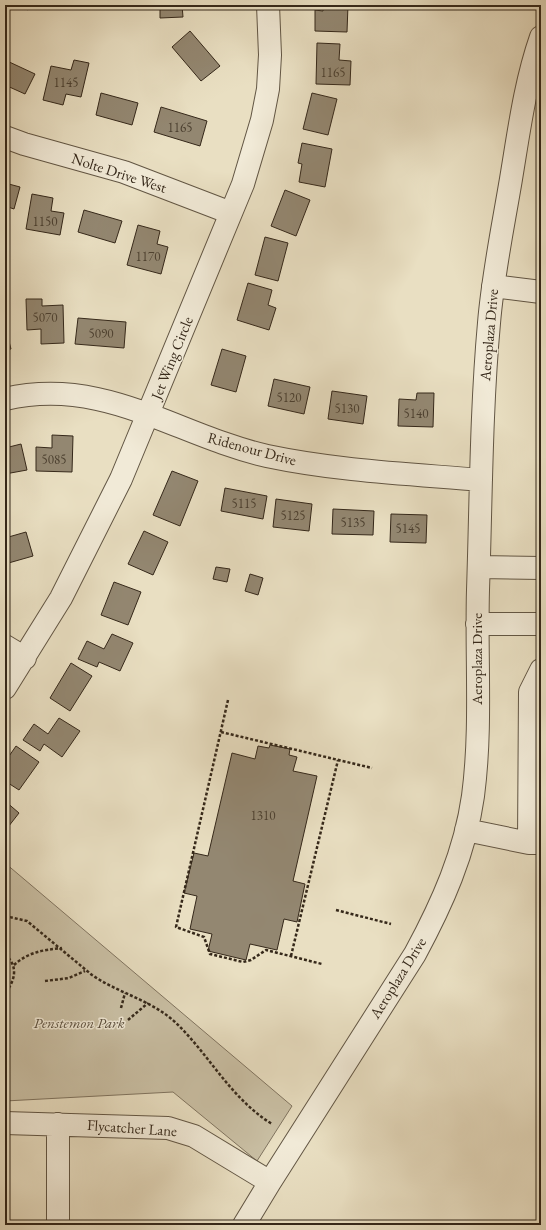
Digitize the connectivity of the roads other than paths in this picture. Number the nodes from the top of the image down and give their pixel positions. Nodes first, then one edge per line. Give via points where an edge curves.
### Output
1 (268, 5) edge
2 (541, 37) edge
3 (5, 137) edge
4 (231, 213) junction
5 (493, 286) junction
6 (541, 292) edge
7 (5, 399) edge
8 (150, 413) junction
9 (481, 480) junction
10 (479, 567) junction
11 (541, 568) edge
12 (478, 624) junction
13 (541, 624) edge
14 (5, 646) edge
15 (25, 658) junction
16 (541, 670) edge
17 (5, 688) edge
18 (466, 830) junction
19 (535, 843) edge
20 (5, 1123) edge
21 (58, 1124) junction
22 (270, 1182) junction
23 (58, 1225) edge
24 (244, 1225) edge

1 - 4 street, Jet Wing Circle via 268,89 253,154
2 - 5 street, Aeroplaza Drive via 524,103
3 - 4 street, Nolte Drive West via 124,172
4 - 8 street, Jet Wing Circle
5 - 6 street
5 - 9 street, Aeroplaza Drive via 485,374
7 - 8 street, Ridenour Drive via 50,392 70,393
8 - 9 street, Ridenour Drive via 231,446 268,456 348,470
8 - 15 street, Jet Wing Circle via 90,542
9 - 10 street, Aeroplaza Drive
10 - 11 street
10 - 12 street, Aeroplaza Drive
12 - 13 street
12 - 18 street, Aeroplaza Drive via 477,753 473,796
14 - 15 street
15 - 17 street, Jet Wing Circle
16 - 19 street via 530,692
18 - 19 street
18 - 22 street, Aeroplaza Drive via 451,879 435,917 415,954
20 - 21 street, Flycatcher Lane
21 - 22 street, Flycatcher Lane via 168,1128 184,1132
21 - 23 street
22 - 24 street, Aeroplaza Drive

